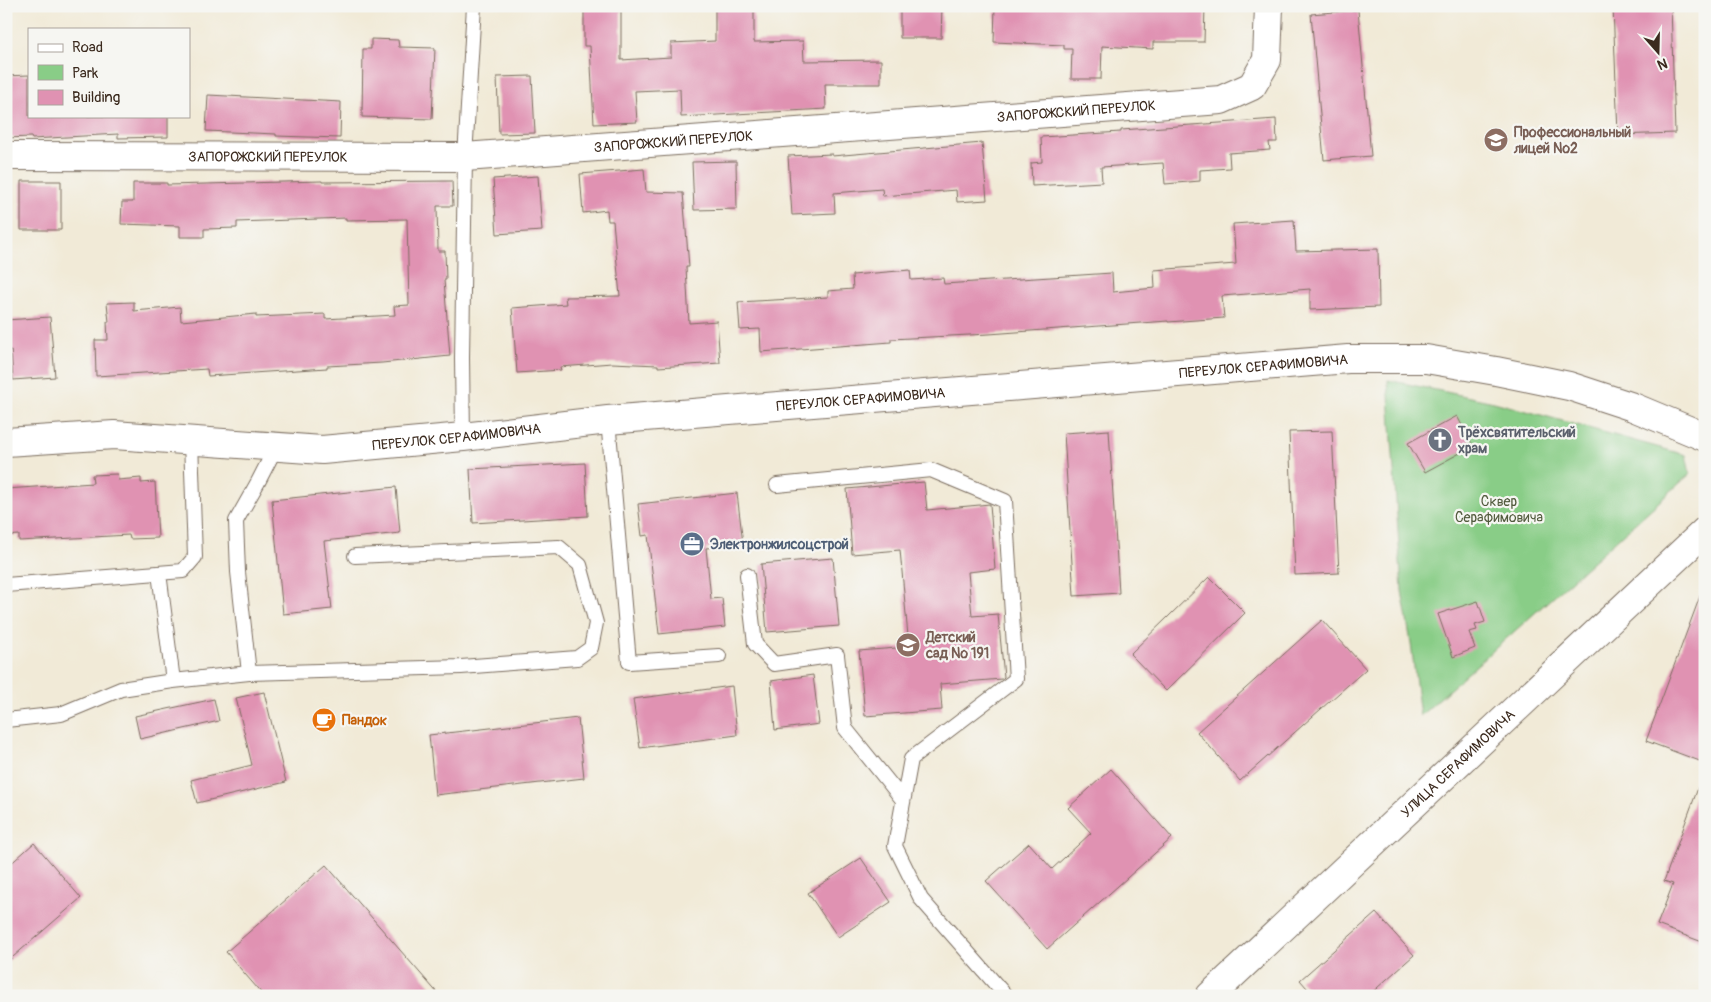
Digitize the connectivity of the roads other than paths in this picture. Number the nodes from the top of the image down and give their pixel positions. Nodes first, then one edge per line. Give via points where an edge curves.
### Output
1 (474, 6) edge
2 (1269, 6) edge
3 (6, 156) edge
4 (465, 156) junction
5 (608, 420) junction
6 (463, 437) junction
7 (1705, 437) edge
8 (191, 441) junction
9 (6, 442) edge
10 (276, 447) junction
11 (777, 485) dead end
12 (1705, 531) edge
13 (355, 556) dead end
14 (159, 573) junction
15 (748, 575) dead end
16 (6, 585) edge
17 (719, 656) dead end
18 (249, 673) junction
19 (173, 681) junction
20 (6, 720) edge
21 (903, 800) junction
22 (1006, 996) edge
23 (1210, 996) edge

1 - 4 lane
2 - 4 street, ЗАПОРОЖСКИЙ ПЕРЕУЛОК via 1267,60 1252,86 1221,100
3 - 4 street, ЗАПОРОЖСКИЙ ПЕРЕУЛОК
4 - 6 lane
5 - 6 street, ПЕРЕУЛОК СЕРАФИМОВИЧА
5 - 7 street, ПЕРЕУЛОК СЕРАФИМОВИЧА via 1348,359 1426,359 1568,386 1633,407
5 - 17 lane via 629,662
6 - 10 street, ПЕРЕУЛОК СЕРАФИМОВИЧА via 322,450
8 - 9 street, ПЕРЕУЛОК СЕРАФИМОВИЧА via 114,435
8 - 10 street, ПЕРЕУЛОК СЕРАФИМОВИЧА
8 - 14 lane via 195,557 183,571
10 - 18 lane via 236,521
11 - 21 lane via 931,470 1005,500 1016,679 911,759
12 - 23 street, УЛИЦА СЕРАФИМОВИЧА
13 - 18 lane via 559,547 580,565 596,624 592,648 577,658 461,667
14 - 16 lane
14 - 19 lane
15 - 21 lane via 755,644 774,664 837,655 845,728
18 - 19 lane
19 - 20 lane via 121,688 61,714
21 - 22 lane via 895,846 921,899

